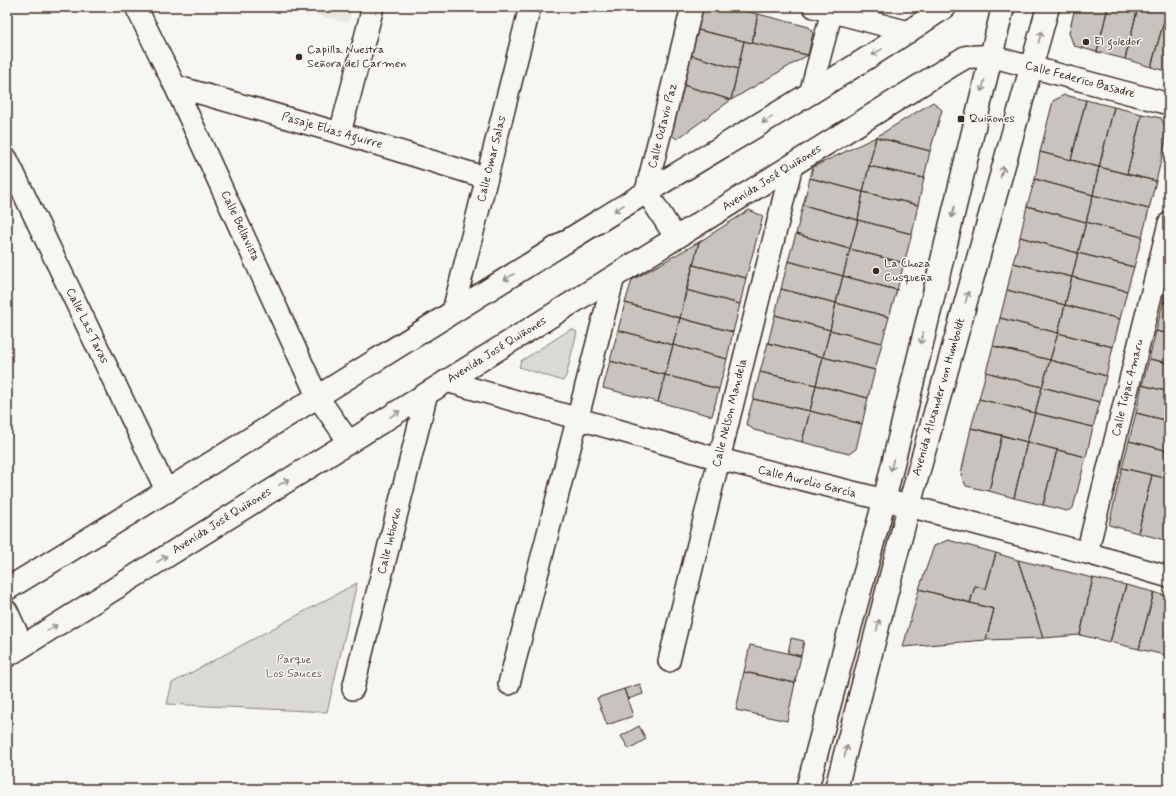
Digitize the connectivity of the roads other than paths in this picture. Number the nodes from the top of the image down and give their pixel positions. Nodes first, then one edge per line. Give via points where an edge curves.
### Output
1 (136, 7) edge
2 (373, 7) edge
3 (530, 7) edge
4 (692, 7) edge
5 (945, 7) edge
6 (1003, 7) edge
7 (1048, 7) edge
8 (826, 9) edge
9 (909, 32) junction
10 (990, 56) junction
11 (1032, 68) junction
12 (175, 86) junction
13 (810, 94) junction
14 (1169, 104) edge
15 (340, 133) junction
16 (7, 159) edge
17 (792, 165) junction
18 (487, 178) junction
19 (646, 191) junction
20 (1169, 223) edge
21 (676, 238) junction
22 (614, 277) junction
23 (453, 311) junction
24 (446, 381) junction
25 (427, 393) junction
26 (317, 396) junction
27 (577, 418) junction
28 (349, 442) junction
29 (719, 459) junction
30 (167, 492) junction
31 (884, 501) junction
32 (908, 506) junction
33 (1087, 553) junction
34 (1169, 577) edge
35 (7, 589) edge
36 (7, 611) edge
37 (15, 651) edge
38 (669, 661) dead end
39 (509, 684) dead end
40 (353, 689) dead end
41 (807, 789) edge
42 (836, 789) edge

1 - 12 street, Calle Bellavista
2 - 15 street
3 - 18 street, Calle Omar Salas
4 - 19 street, Calle Octavio Paz
5 - 9 street
6 - 10 street
11 -> 7 street, Avenida Alexander von Humboldt
8 - 9 street
8 - 13 street
9 -> 13 street
10 - 11 street, Calle Federico Basadre
10 - 17 street, Avenida José Quiñones via 966,56
10 -> 31 street
11 - 14 street, Calle Federico Basadre
32 -> 11 street, Avenida Alexander von Humboldt
12 - 15 street, Pasaje Elias Aguirre
12 - 26 street, Calle Bellavista
13 -> 19 street
15 - 18 street, Pasaje Elias Aguirre
16 - 30 street, Calle Las Taras
17 - 21 street, Avenida José Quiñones
17 - 29 street, Calle Nelson Mandela
18 - 23 street, Calle Omar Salas
19 - 21 street
19 -> 23 street
20 - 33 street, Calle Túpac Amaru
21 - 22 street, Avenida José Quiñones
22 - 24 street, Avenida José Quiñones
22 - 27 street
23 - 26 street
24 - 25 street, Avenida José Quiñones
24 - 27 street, Calle Aurelio García
28 -> 25 street, Avenida José Quiñones
25 - 40 street, Calle Intiorko
26 - 28 street, Calle Bellavista
26 - 30 street
27 - 29 street, Calle Aurelio García
27 - 39 street
37 -> 28 street, Avenida José Quiñones
29 - 31 street, Calle Aurelio García
29 - 38 street, Calle Nelson Mandela
30 - 35 street
31 - 32 street, Calle Aurelio García
31 - 41 street
32 - 33 street, Calle Aurelio García
42 -> 32 street, Avenida Alexander von Humboldt
33 - 34 street, Calle Aurelio García
36 - 37 street

